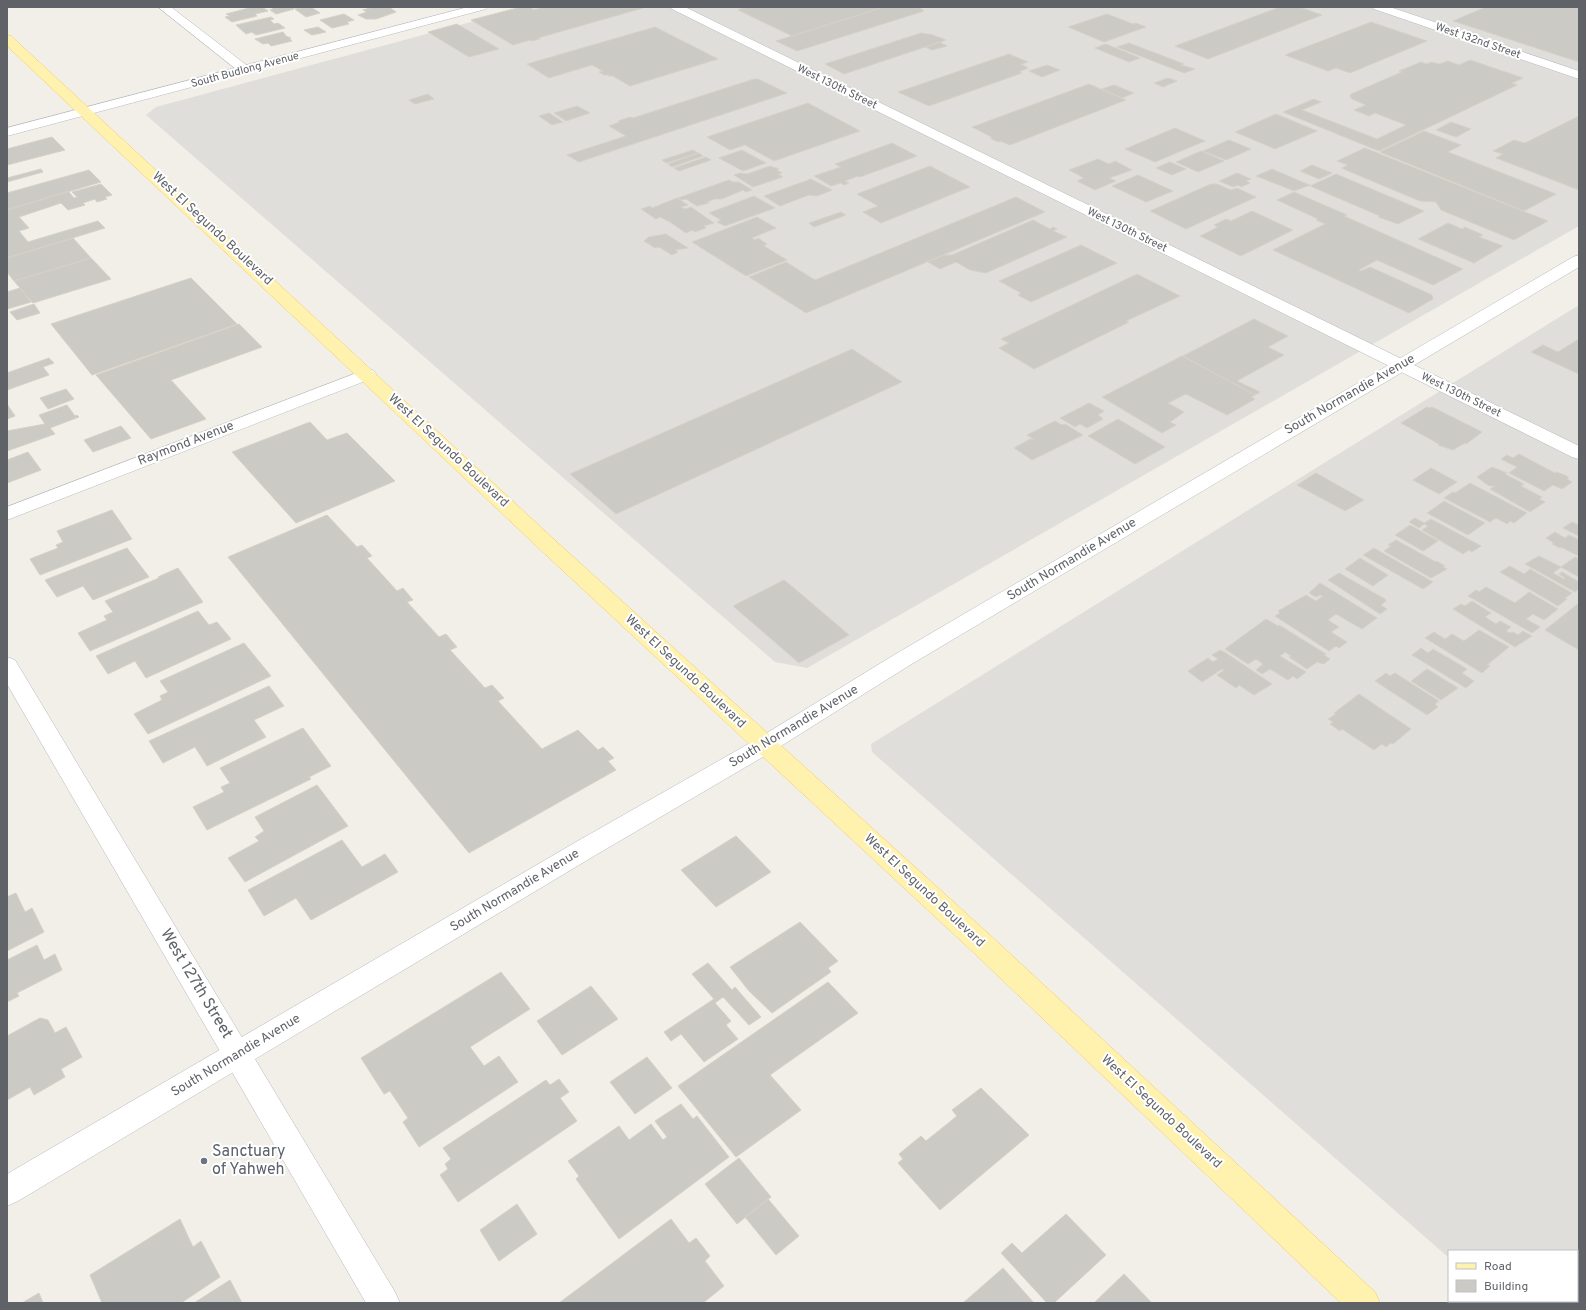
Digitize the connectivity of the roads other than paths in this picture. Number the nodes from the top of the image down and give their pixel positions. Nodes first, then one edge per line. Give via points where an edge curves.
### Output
1 (164, 7) edge
2 (482, 7) edge
3 (676, 7) edge
4 (1378, 7) edge
5 (7, 39) edge
6 (245, 70) junction
7 (1579, 75) edge
8 (84, 111) junction
9 (7, 132) edge
10 (1579, 260) edge
11 (1400, 366) junction
12 (366, 374) junction
13 (1579, 452) edge
14 (7, 514) edge
15 (7, 666) edge
16 (765, 745) junction
17 (238, 1055) junction
18 (7, 1191) edge
19 (384, 1303) edge
20 (1364, 1303) edge

1 - 6 street
2 - 6 street, South Budlong Avenue
3 - 11 street, West 130th Street
4 - 7 street, West 132nd Street
5 - 8 main road, West El Segundo Boulevard
6 - 8 street, South Budlong Avenue
8 - 9 street, South Budlong Avenue
8 - 12 main road, West El Segundo Boulevard
10 - 11 street, South Normandie Avenue
11 - 13 street, West 130th Street
11 - 16 street, South Normandie Avenue via 902,660
12 - 14 street, Raymond Avenue
12 - 16 main road, West El Segundo Boulevard
15 - 17 street, West 127th Street
16 - 17 street, South Normandie Avenue
16 - 20 main road, West El Segundo Boulevard via 994,955
17 - 18 street, South Normandie Avenue
17 - 19 street, West 127th Street

